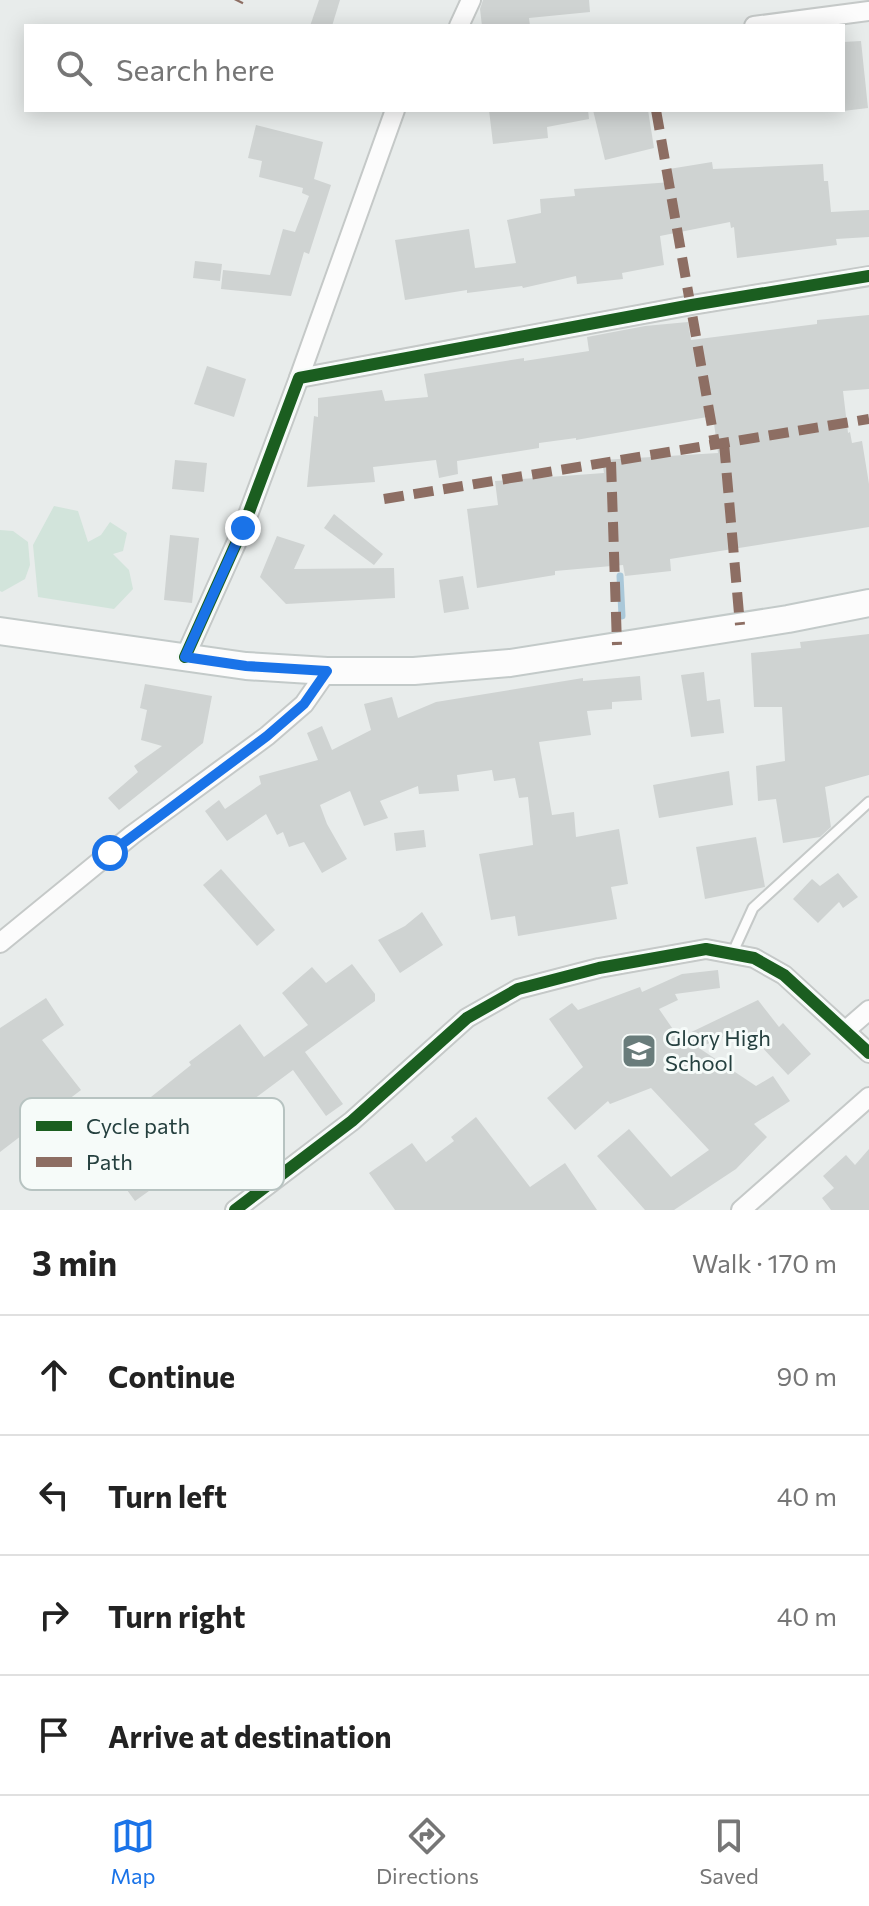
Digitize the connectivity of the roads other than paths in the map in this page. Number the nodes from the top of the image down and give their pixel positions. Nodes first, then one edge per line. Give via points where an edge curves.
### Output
1 (471, 0) edge
2 (869, 11) edge
3 (460, 24) edge
4 (769, 24) edge
5 (394, 112) edge
6 (869, 276) edge
7 (299, 378) junction
8 (869, 603) edge
9 (0, 631) edge
10 (185, 657) junction
11 (327, 671) junction
12 (869, 802) edge
13 (0, 943) edge
14 (732, 954) junction
15 (869, 1010) edge
16 (846, 1030) junction
17 (869, 1053) edge
18 (869, 1097) edge
19 (284, 1173) edge
20 (261, 1190) edge
21 (235, 1210) edge
22 (741, 1210) edge

1 - 3 street
2 - 4 street
5 - 7 street
6 - 7 street
7 - 10 street via 243,528
8 - 11 main road via 510,663
9 - 10 main road
10 - 11 main road
11 - 13 street via 304,704 267,736 132,835
12 - 14 lane via 753,908
14 - 16 street via 754,958 784,975
14 - 19 street via 706,949 658,955 518,989 467,1018 352,1121
15 - 16 street
16 - 17 street
18 - 22 street
20 - 21 street

